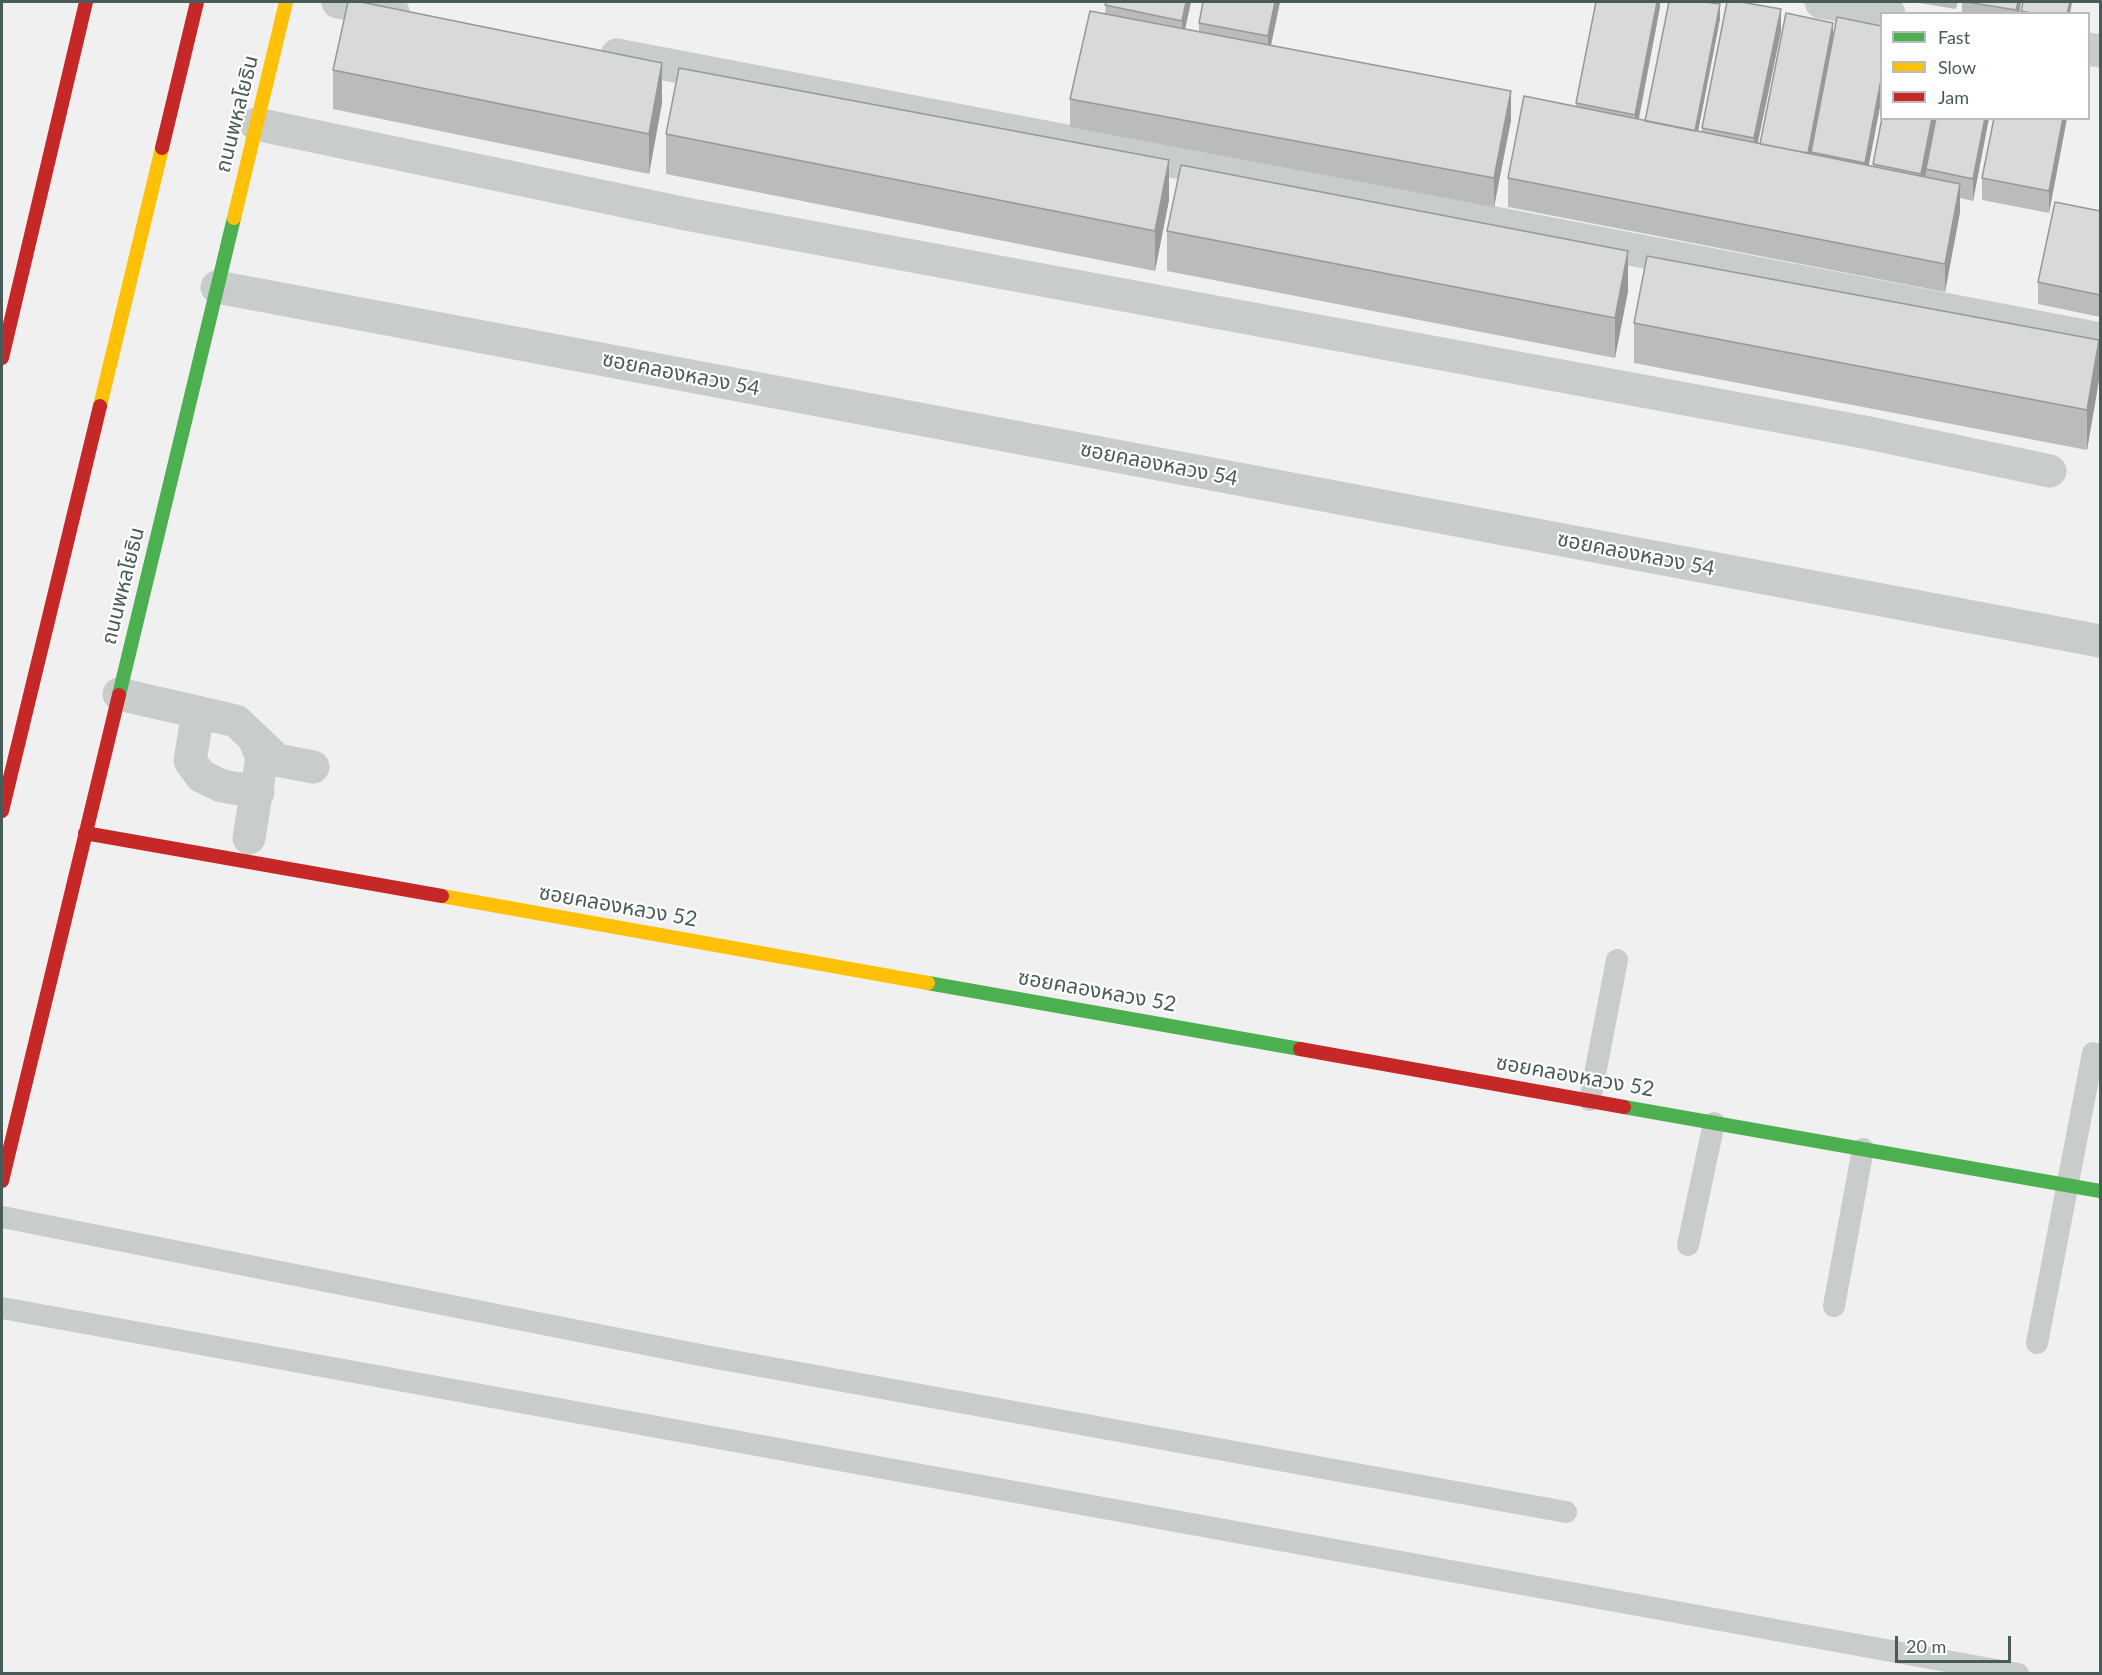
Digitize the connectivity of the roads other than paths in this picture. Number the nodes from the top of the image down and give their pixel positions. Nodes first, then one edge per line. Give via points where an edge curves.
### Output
1 (86, 2) edge
2 (197, 2) edge
3 (286, 2) edge
4 (339, 2) edge
5 (1821, 2) edge
6 (1880, 12) edge
7 (418, 17) edge
8 (583, 48) edge
9 (256, 124) junction
10 (217, 287) junction
11 (2100, 339) edge
12 (2, 358) edge
13 (2049, 471) dead end
14 (2100, 641) edge
15 (119, 694) junction
16 (198, 712) junction
17 (253, 737) junction
18 (313, 767) dead end
19 (258, 792) junction
20 (2, 812) edge
21 (85, 833) junction
22 (249, 838) dead end
23 (1617, 960) dead end
24 (2093, 1053) dead end
25 (1590, 1100) junction
26 (1714, 1123) junction
27 (1863, 1149) junction
28 (2, 1181) edge
29 (2066, 1185) junction
30 (2100, 1191) edge
31 (2, 1217) edge
32 (1688, 1245) dead end
33 (1834, 1306) dead end
34 (2, 1308) edge
35 (2037, 1343) dead end
36 (1566, 1512) dead end
37 (2018, 1674) edge

1 - 12 main road
2 - 20 main road
3 - 9 main road, ถนนพหลโยธิน
4 - 7 street
5 - 6 street
8 - 11 street
9 - 10 main road, ถนนพหลโยธิน
9 - 13 street via 691,215 1864,432
10 - 14 street, ซอยคลองหลวง 54
10 - 15 main road, ถนนพหลโยธิน
15 - 16 street
15 - 21 main road, ถนนพหลโยธิน
16 - 17 street via 236,721
16 - 19 street via 190,761 201,776 222,786
17 - 18 street via 277,760
17 - 19 street via 262,758
19 - 22 street
21 - 25 main road, ซอยคลองหลวง 52
21 - 28 main road, ถนนพหลโยธิน
23 - 25 lane
24 - 29 lane
25 - 26 main road, ซอยคลองหลวง 52
26 - 27 main road, ซอยคลองหลวง 52
26 - 32 lane
27 - 29 main road, ซอยคลองหลวง 52
27 - 33 lane
29 - 30 main road, ซอยคลองหลวง 52
29 - 35 lane
31 - 36 lane via 700,1355
34 - 37 lane

